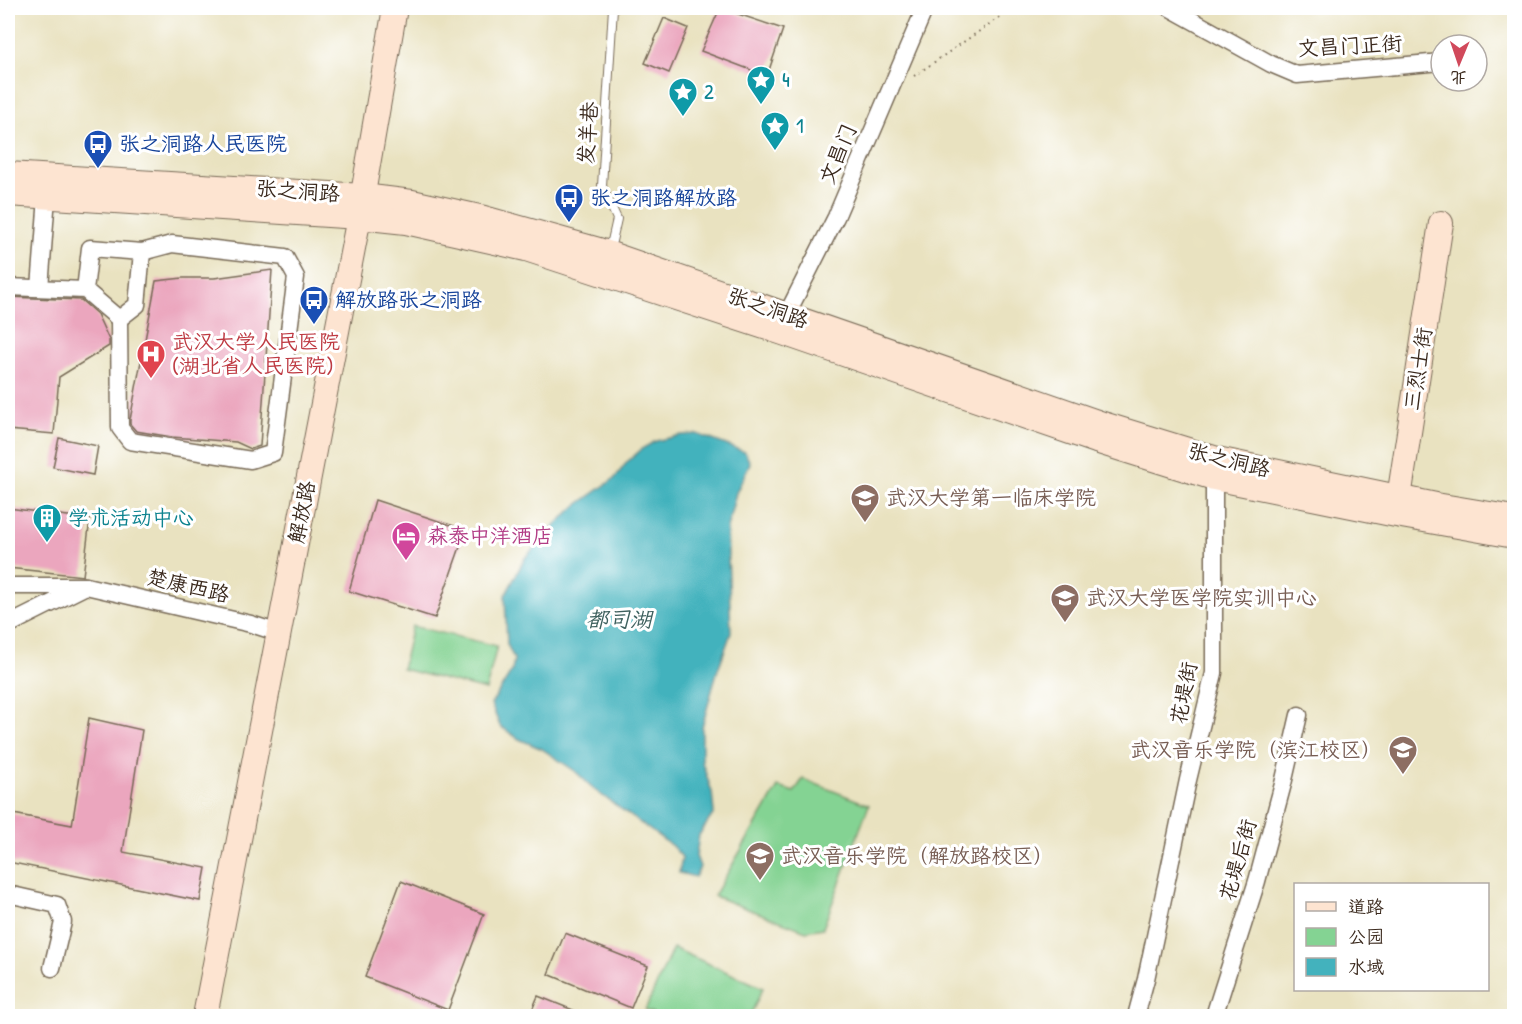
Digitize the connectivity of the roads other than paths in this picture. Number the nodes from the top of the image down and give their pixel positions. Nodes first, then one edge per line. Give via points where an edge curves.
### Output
1 (395, 8) edge
2 (613, 8) edge
3 (925, 8) edge
4 (1170, 8) edge
5 (1429, 63) edge
6 (8, 174) edge
7 (8, 194) edge
8 (46, 197) junction
9 (361, 207) junction
10 (1441, 223) dead end
11 (599, 250) junction
12 (142, 252) junction
13 (8, 287) edge
14 (40, 288) junction
15 (85, 290) junction
16 (787, 314) junction
17 (118, 319) junction
18 (1214, 478) junction
19 (1398, 506) junction
20 (1515, 518) edge
21 (1515, 536) edge
22 (8, 586) edge
23 (86, 586) junction
24 (8, 625) edge
25 (279, 633) junction
26 (1299, 715) dead end
27 (8, 894) edge
28 (52, 968) dead end
29 (205, 1017) edge
30 (1136, 1017) edge
31 (1214, 1017) edge

1 - 9 main road, 解放路
2 - 11 lane, 发羊巷 via 602,186 617,219 612,241
3 - 16 street, 文昌门 via 836,217
4 - 5 street, 文昌门正街 via 1297,75
6 - 9 main road, 张之洞路
7 - 8 main road, 张之洞路
8 - 9 main road, 张之洞路
8 - 14 street
9 - 11 main road, 张之洞路 via 412,202
9 - 18 main road, 张之洞路 via 406,222 526,249
9 - 25 main road, 解放路
10 - 19 main road, 三烈士街
11 - 16 main road, 张之洞路
12 - 15 street via 90,248
12 - 17 street via 142,306
12 - 17 street via 172,244 285,257 296,277 273,453 251,460 130,441 120,428
13 - 14 street
14 - 15 street
15 - 17 street
16 - 19 main road, 张之洞路 via 1103,424 1217,459
18 - 19 main road, 张之洞路
18 - 30 street, 花堤街 via 1214,674
19 - 20 main road, 张之洞路
19 - 21 main road, 张之洞路
22 - 23 street, 楚康西路
23 - 24 street
23 - 25 street, 楚康西路
25 - 29 main road, 解放路
26 - 31 street, 花堤后街 via 1257,880
27 - 28 street via 57,905 63,922

